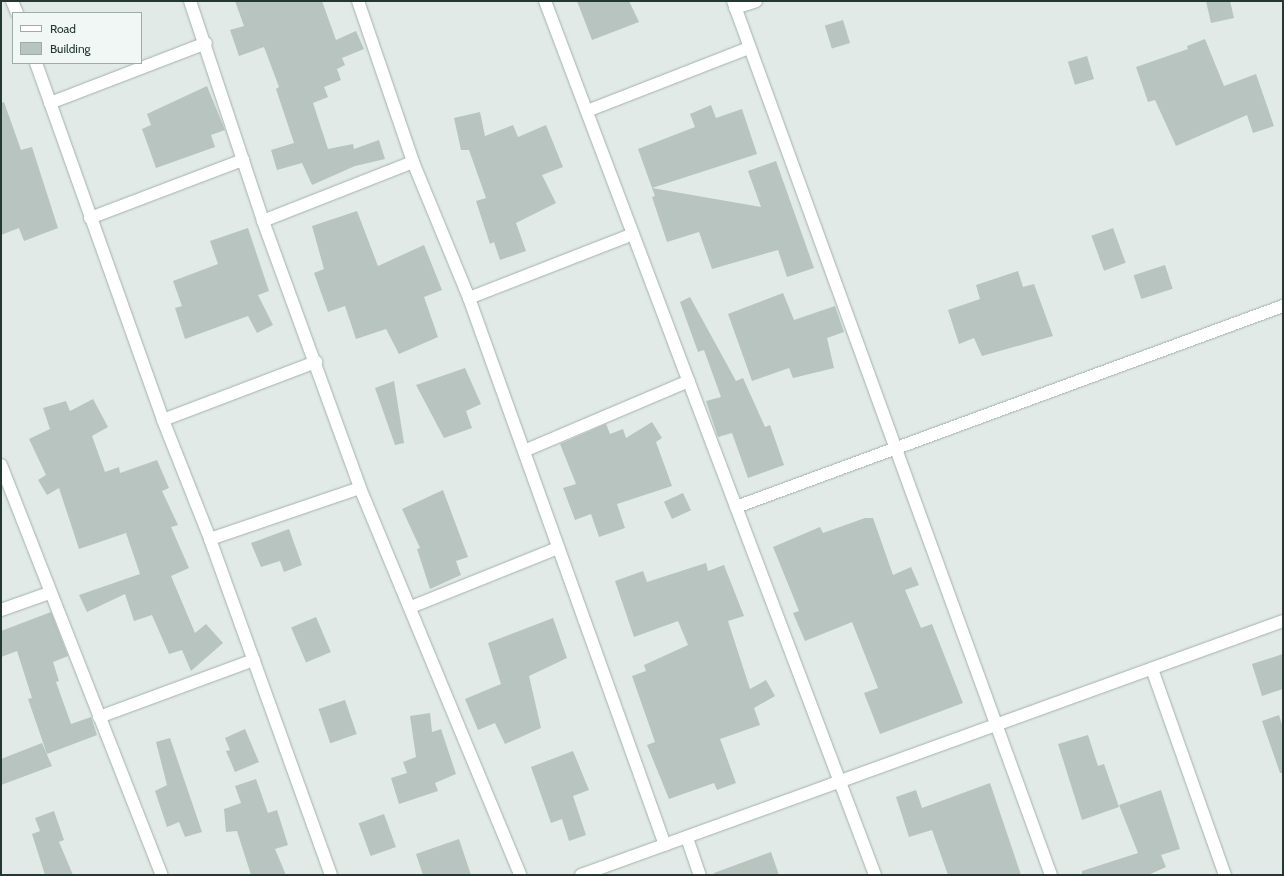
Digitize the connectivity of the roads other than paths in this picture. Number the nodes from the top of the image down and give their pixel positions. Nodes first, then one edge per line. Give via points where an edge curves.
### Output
1 (12, 1) edge
2 (190, 1) edge
3 (358, 1) edge
4 (545, 1) edge
5 (756, 1) edge
6 (734, 5) edge
7 (17, 12) edge
8 (206, 44) junction
9 (749, 48) junction
10 (36, 64) edge
11 (50, 103) junction
12 (587, 111) junction
13 (244, 160) junction
14 (413, 162) junction
15 (90, 218) junction
16 (264, 221) junction
17 (633, 234) junction
18 (469, 298) junction
19 (1283, 306) edge
20 (316, 362) junction
21 (689, 381) junction
22 (163, 420) junction
23 (895, 448) junction
24 (524, 451) junction
25 (2, 469) edge
26 (360, 488) junction
27 (736, 508) junction
28 (210, 539) junction
29 (558, 548) junction
30 (49, 592) junction
31 (411, 607) junction
32 (1, 610) edge
33 (1283, 621) edge
34 (254, 660) junction
35 (1152, 669) junction
36 (98, 717) junction
37 (995, 725) junction
38 (840, 780) junction
39 (687, 838) junction
40 (665, 846) junction
41 (162, 875) edge
42 (331, 875) edge
43 (520, 875) edge
44 (581, 875) edge
45 (700, 875) edge
46 (875, 875) edge
47 (1051, 875) edge
48 (1226, 875) edge

1 - 7 street
2 - 8 street
3 - 14 street
4 - 12 street
5 - 6 street
6 - 9 street
8 - 11 street
8 - 13 street
9 - 12 street
9 - 23 street
10 - 11 street
11 - 15 street
12 - 17 street
13 - 15 street
13 - 16 street
14 - 16 street
14 - 18 street
15 - 22 street
16 - 20 street
17 - 18 street
17 - 21 street
18 - 24 street
19 - 23 street
20 - 22 street
20 - 26 street
21 - 24 street
21 - 27 street
22 - 28 street
23 - 27 street
23 - 37 street
24 - 29 street
25 - 30 street
26 - 28 street
26 - 31 street
27 - 38 street
28 - 34 street
29 - 31 street
29 - 40 street
30 - 32 street
30 - 36 street
31 - 43 street
33 - 35 street
34 - 36 street
34 - 42 street
35 - 37 street
35 - 48 street
36 - 41 street
37 - 38 street
37 - 47 street
38 - 39 street
38 - 46 street
39 - 40 street
39 - 45 street
40 - 44 street

